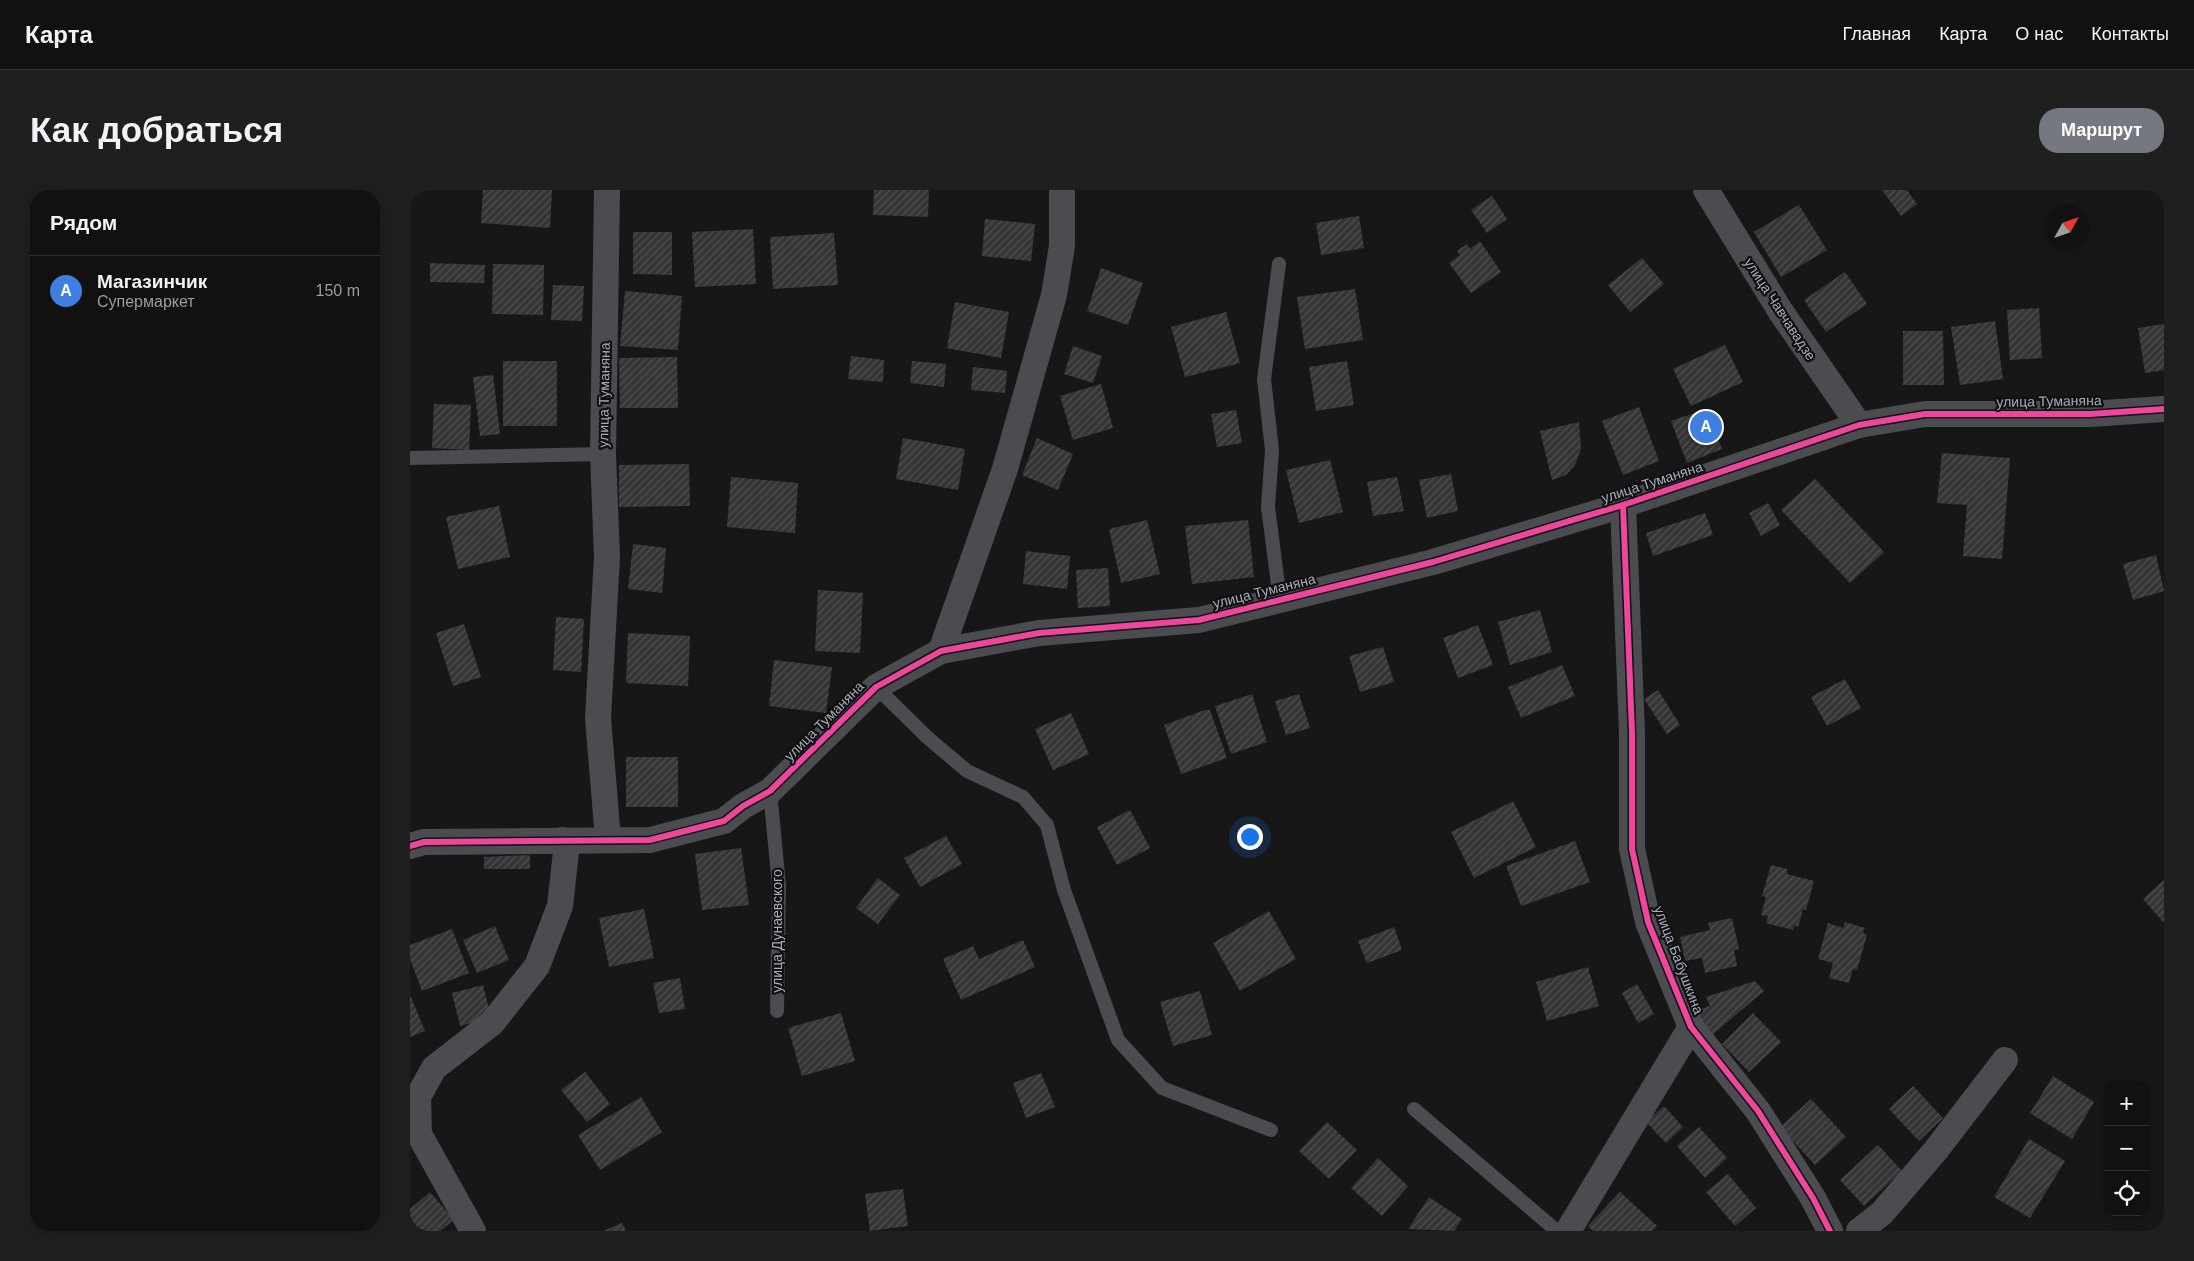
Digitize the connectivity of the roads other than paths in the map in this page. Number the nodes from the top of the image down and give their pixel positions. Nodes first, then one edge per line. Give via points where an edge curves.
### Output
1 (608, 190) edge
2 (1062, 190) edge
3 (1706, 190) edge
4 (1279, 264) dead end
5 (2164, 409) edge
6 (1859, 425) junction
7 (603, 454) junction
8 (410, 458) edge
9 (1623, 506) junction
10 (1280, 600) junction
11 (941, 651) junction
12 (876, 687) junction
13 (770, 791) junction
14 (608, 839) junction
15 (562, 840) junction
16 (410, 846) edge
17 (777, 1011) dead end
18 (1691, 1027) junction
19 (2005, 1060) dead end
20 (1414, 1109) dead end
21 (1271, 1130) dead end
22 (473, 1231) edge
23 (1558, 1231) edge
24 (1568, 1231) edge
25 (1830, 1231) edge
26 (1859, 1231) edge

1 - 7 street, улица Туманяна
2 - 11 street via 1062,246 1054,295 1005,469
3 - 6 street, улица Чавчавадзе via 1780,312
4 - 10 lane via 1264,379 1272,450 1268,507
5 - 6 street, улица Туманяна via 2090,414 1926,414
6 - 9 street, улица Туманяна
7 - 8 lane
7 - 14 street, улица Туманяна via 607,557 598,718
9 - 10 street, улица Туманяна via 1433,562
9 - 18 street, улица Бабушкина via 1632,732 1632,849 1648,922
10 - 11 street, улица Туманяна via 1199,620 1039,633
11 - 12 street, улица Туманяна
12 - 13 street, улица Туманяна
12 - 21 lane via 967,771 1024,797 1048,825 1064,890 1118,1040 1162,1088
13 - 14 street, улица Туманяна via 724,821 650,840
13 - 17 lane, улица Дунаевского via 779,886
14 - 15 street, улица Туманяна
15 - 16 street, улица Туманяна via 424,842
15 - 22 street via 566,852 560,906 537,966 492,1023 434,1068 418,1097 419,1134
18 - 24 street, улица Бабушкина
18 - 25 street, улица Бабушкина via 1758,1111
19 - 26 street via 1936,1150 1882,1213
20 - 23 lane

